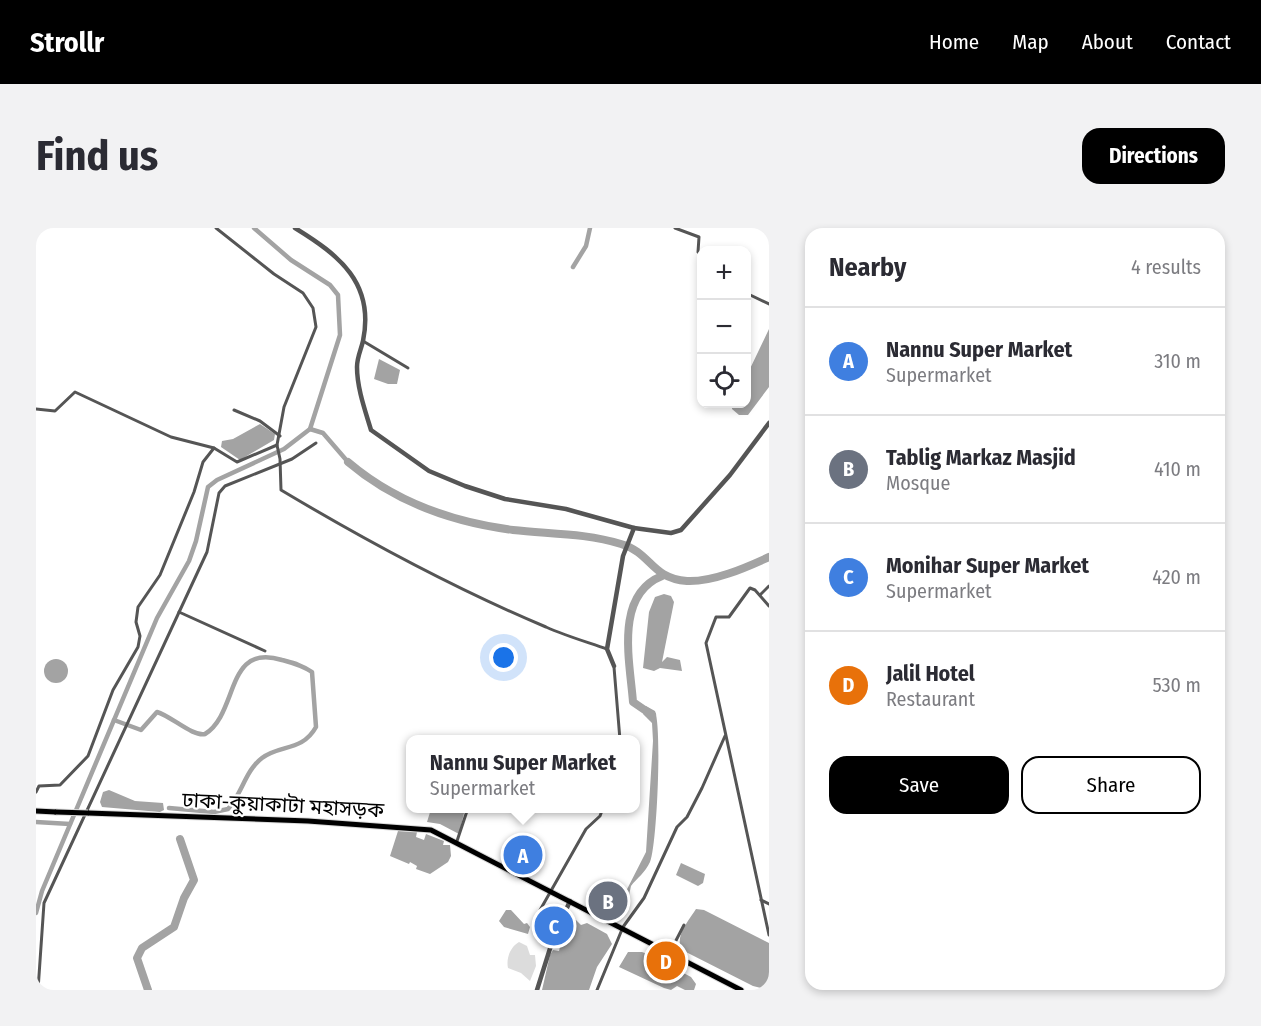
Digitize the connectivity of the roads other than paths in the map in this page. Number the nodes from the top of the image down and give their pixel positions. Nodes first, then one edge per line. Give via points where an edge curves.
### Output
1 (216, 228) edge
2 (295, 228) edge
3 (675, 228) edge
4 (698, 246) edge
5 (751, 294) edge
6 (769, 304) edge
7 (363, 341) junction
8 (408, 368) dead end
9 (36, 409) edge
10 (234, 410) dead end
11 (769, 423) edge
12 (280, 436) junction
13 (316, 442) dead end
14 (277, 445) junction
15 (214, 448) junction
16 (280, 461) junction
17 (634, 528) junction
18 (769, 586) edge
19 (760, 595) junction
20 (769, 606) edge
21 (179, 612) junction
22 (607, 649) junction
23 (265, 651) dead end
24 (614, 666) joint
25 (620, 735) edge
26 (726, 735) junction
27 (36, 792) edge
28 (36, 811) edge
29 (466, 813) edge
30 (601, 813) edge
31 (457, 841) junction
32 (551, 892) junction
33 (761, 900) junction
34 (570, 901) junction
35 (769, 904) edge
36 (535, 919) dead end
37 (684, 925) dead end
38 (623, 927) junction
39 (769, 935) edge
40 (670, 952) junction
41 (38, 990) edge
42 (537, 990) edge
43 (597, 990) edge
44 (741, 990) edge

1 - 12 street via 303,293 313,308 316,327 284,407
2 - 7 street via 338,258 361,288
3 - 4 street via 699,237
5 - 6 street
7 - 8 street
7 - 17 street via 357,368 371,430 410,459 437,474 505,499 566,509
9 - 15 street via 55,411 75,392 171,437
10 - 12 street
11 - 17 street via 681,530 671,533
12 - 14 street
13 - 16 street via 299,456
14 - 15 street via 237,462
14 - 16 street
15 - 27 street via 203,462 160,575 138,607 140,641 113,690 88,756 60,785 39,786
16 - 21 street via 225,486 219,493 207,552
16 - 22 street via 281,490 336,523 522,616
17 - 22 street via 622,556
18 - 19 street
19 - 20 street
19 - 26 street via 750,588 729,617 716,617 706,639
21 - 23 street
21 - 41 street via 44,903
22 - 24 street
24 - 25 street
26 - 33 street
26 - 38 street via 644,898
28 - 31 main road, ঢাকা-কুয়াকাটা মহাসড়ক, bridge via 423,828
29 - 31 street
30 - 32 street via 586,829
31 - 32 main road, ঢাকা-কুয়াকাটা মহাসড়ক
32 - 34 main road, ঢাকা-কুয়াকাটা মহাসড়ক
32 - 36 street
33 - 35 street
33 - 39 street
34 - 38 main road, ঢাকা-কুয়াকাটা মহাসড়ক
34 - 42 street
37 - 40 street
38 - 40 main road, ঢাকা-কুয়াকাটা মহাসড়ক
38 - 43 street
40 - 44 main road, ঢাকা-কুয়াকাটা মহাসড়ক

